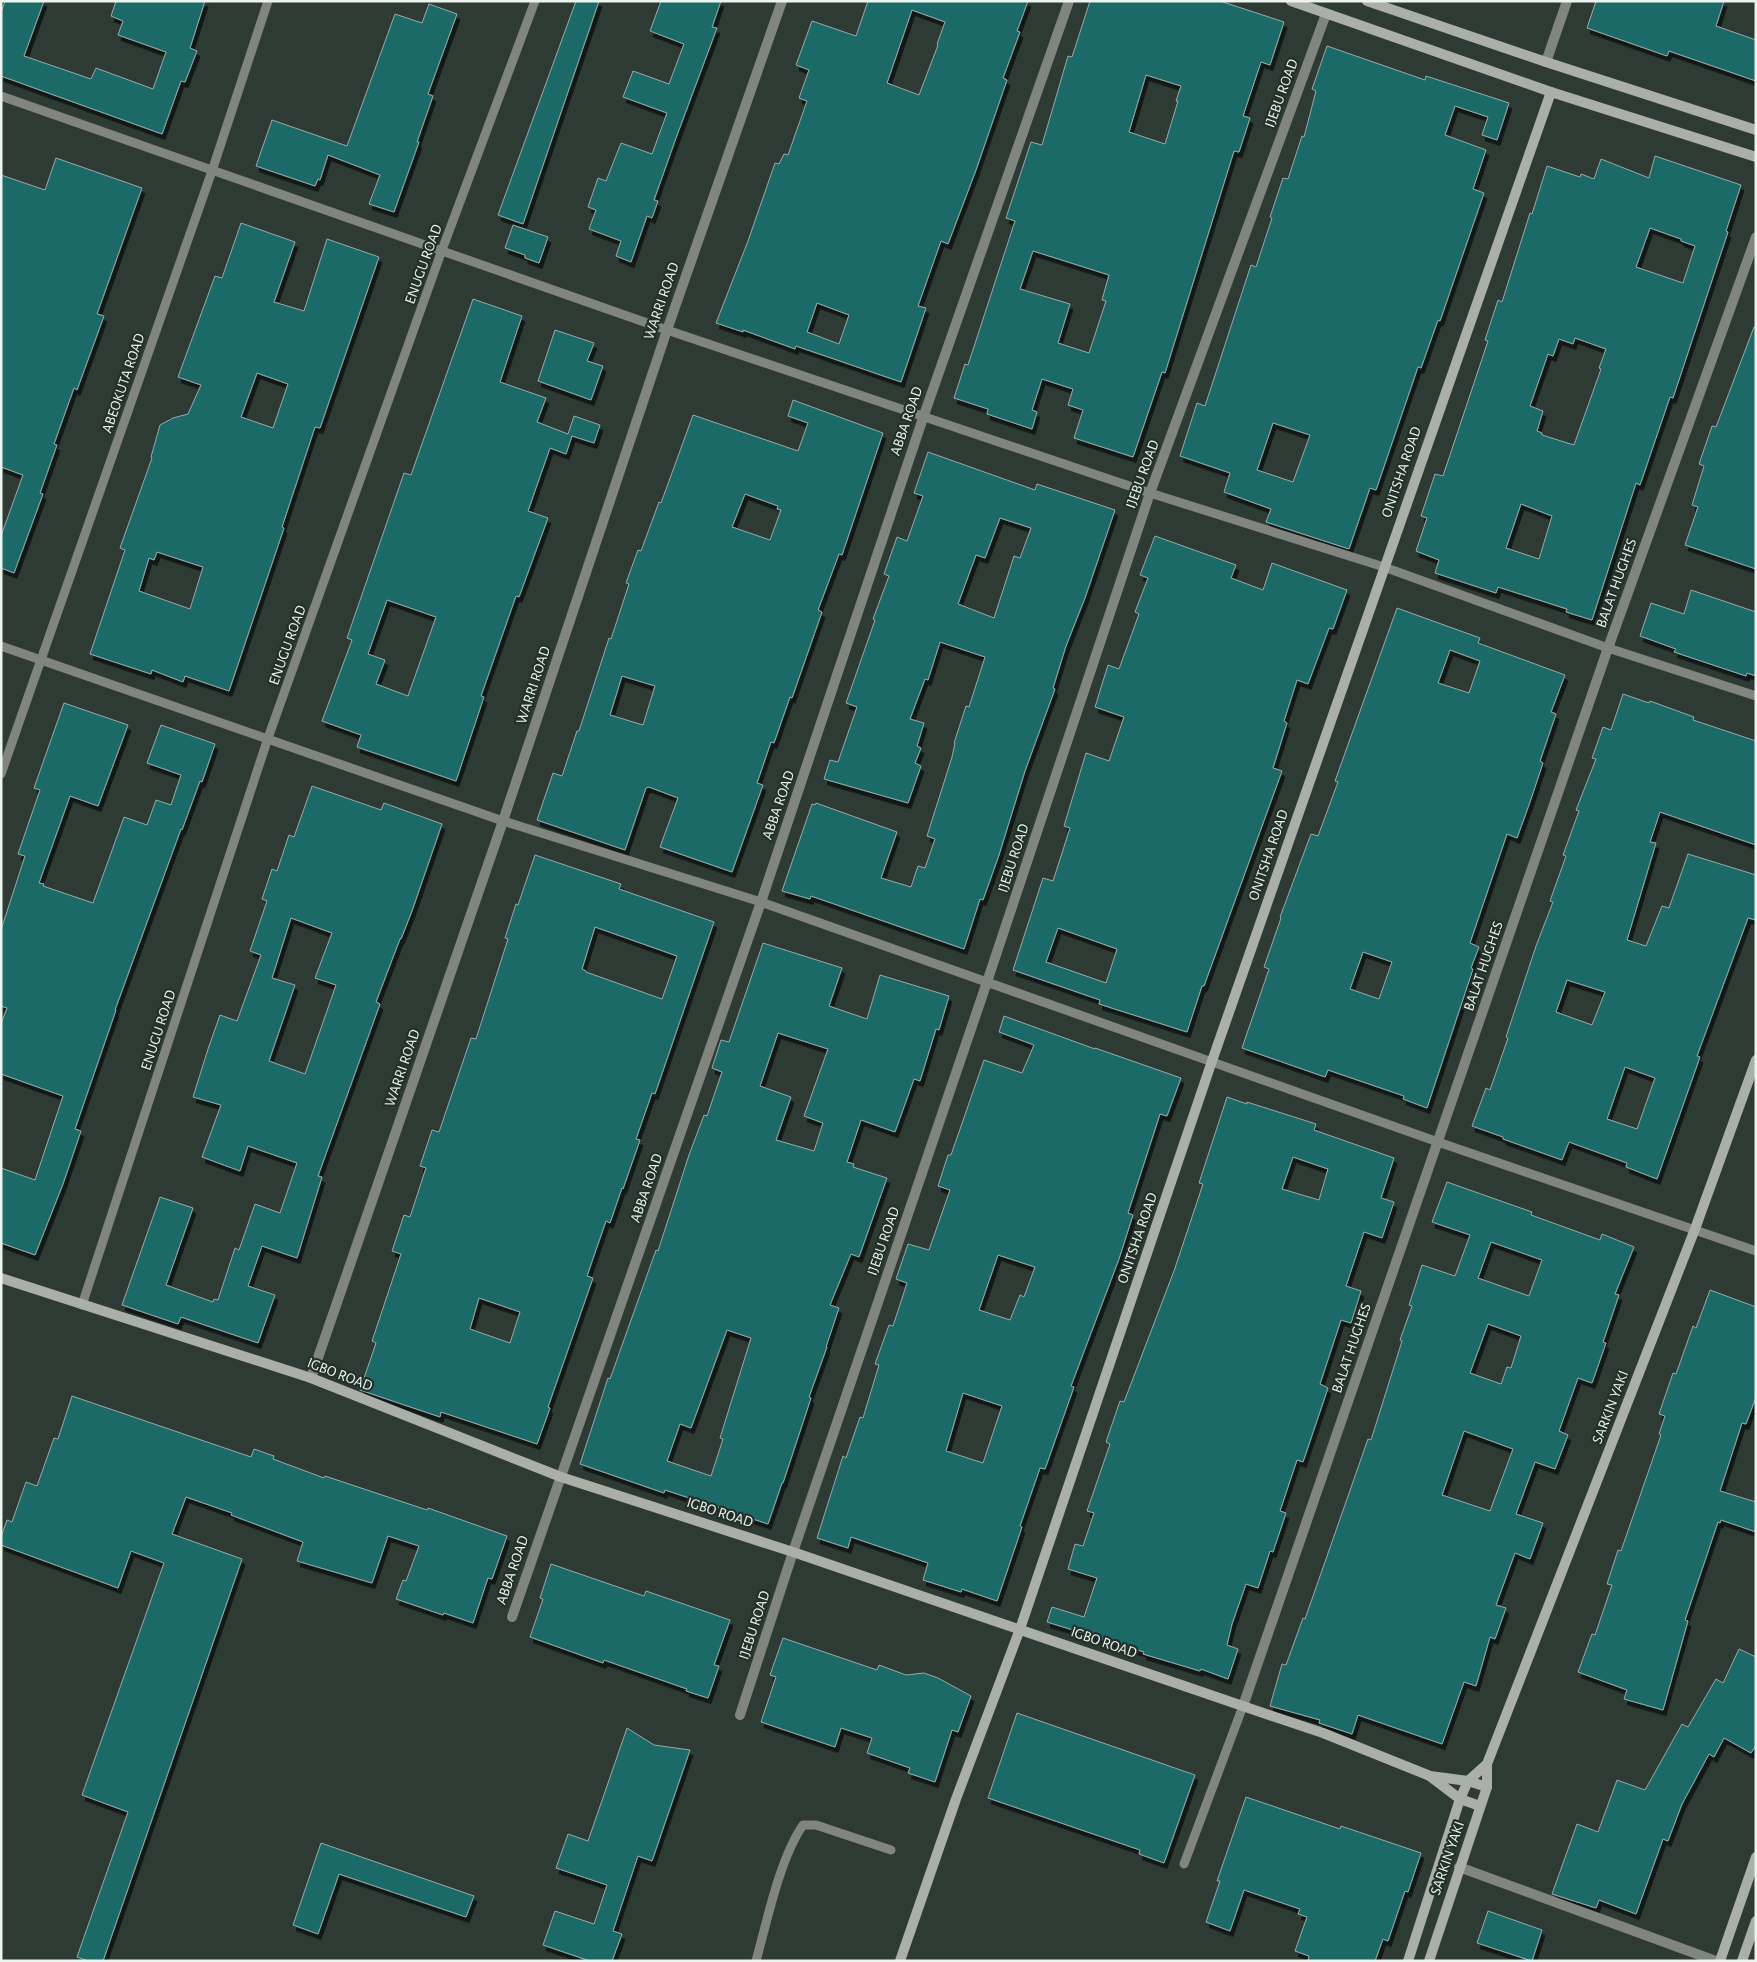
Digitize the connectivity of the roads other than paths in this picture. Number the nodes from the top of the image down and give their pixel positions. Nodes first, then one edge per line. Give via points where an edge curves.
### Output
1 (268, 1) edge
2 (535, 1) edge
3 (782, 1) edge
4 (1068, 1) edge
5 (1290, 1) edge
6 (1367, 1) edge
7 (1567, 1) edge
8 (1326, 14) junction
9 (1546, 62) junction
10 (1551, 92) junction
11 (1, 96) edge
12 (1756, 130) edge
13 (1756, 157) edge
14 (212, 170) junction
15 (1756, 237) edge
16 (442, 250) junction
17 (667, 330) junction
18 (924, 415) junction
19 (1150, 492) junction
20 (1384, 567) junction
21 (1, 646) edge
22 (1608, 648) junction
23 (41, 660) junction
24 (1756, 696) edge
25 (268, 738) junction
26 (1, 774) edge
27 (503, 821) junction
28 (761, 902) junction
29 (987, 982) junction
30 (1756, 1060) edge
31 (1212, 1061) junction
32 (1438, 1142) junction
33 (1695, 1229) junction
34 (1756, 1251) edge
35 (1, 1278) edge
36 (82, 1305) junction
37 (311, 1378) junction
38 (561, 1477) junction
39 (793, 1552) junction
40 (512, 1617) dead end
41 (1020, 1629) junction
42 (1243, 1706) junction
43 (740, 1715) dead end
44 (1487, 1764) junction
45 (1430, 1776) junction
46 (1468, 1781) junction
47 (1487, 1787) junction
48 (1460, 1799) junction
49 (1480, 1806) junction
50 (891, 1850) dead end
51 (1756, 1857) edge
52 (1184, 1864) dead end
53 (1460, 1868) junction
54 (1756, 1921) edge
55 (756, 1961) edge
56 (900, 1961) edge
57 (1408, 1961) edge
58 (1429, 1961) edge
59 (1718, 1961) edge
60 (1742, 1961) edge

1 - 14 lane, ABEOKUTA ROAD
2 - 16 lane, ENUGU ROAD
3 - 17 street, WARRI ROAD
4 - 18 street, ABBA ROAD
5 - 8 street
6 - 9 street
7 - 9 street
8 - 10 street
8 - 19 street, IJEBU ROAD
9 - 12 street
10 - 13 street
10 - 20 street, ONITSHA ROAD
11 - 14 lane
14 - 16 lane
14 - 23 lane, ABEOKUTA ROAD
15 - 22 street, BALAT HUGHES
16 - 17 lane
16 - 25 lane, ENUGU ROAD
17 - 18 lane
17 - 27 street, WARRI ROAD
18 - 19 lane
18 - 28 street, ABBA ROAD
19 - 20 lane
19 - 29 street, IJEBU ROAD
20 - 22 lane
20 - 31 street, ONITSHA ROAD
21 - 23 lane
22 - 24 lane
22 - 32 street, BALAT HUGHES
23 - 25 lane
23 - 26 lane, ABEOKUTA ROAD
25 - 27 lane
25 - 36 lane, ENUGU ROAD
27 - 28 lane
27 - 37 street, WARRI ROAD
28 - 29 lane
28 - 38 street, ABBA ROAD
29 - 31 lane
29 - 39 street, IJEBU ROAD
30 - 33 street, SARKIN YAKI
31 - 32 lane
31 - 41 street, ONITSHA ROAD
32 - 33 lane
32 - 42 street, BALAT HUGHES
33 - 34 lane
33 - 44 street, SARKIN YAKI
35 - 36 street, IGBO ROAD
36 - 37 street, IGBO ROAD
37 - 38 street, IGBO ROAD
38 - 39 street, IGBO ROAD
38 - 40 street, ABBA ROAD
39 - 41 street, IGBO ROAD
39 - 43 street, IJEBU ROAD
41 - 42 street, IGBO ROAD
41 - 56 street, ONITSHA ROAD
42 - 45 street, IGBO ROAD via 1323,1733
42 - 52 lane
44 - 46 street, SARKIN YAKI
44 - 47 street, SARKIN YAKI
45 - 46 street, IGBO ROAD
45 - 48 street, IGBO ROAD
46 - 47 street, IGBO ROAD
46 - 48 street
47 - 49 street, SARKIN YAKI
48 - 49 street, IGBO ROAD
48 - 57 street
49 - 53 street, SARKIN YAKI
50 - 55 lane via 816,1825 802,1825 795,1835 777,1885
51 - 59 street
53 - 58 street, SARKIN YAKI
53 - 59 street
54 - 60 street

